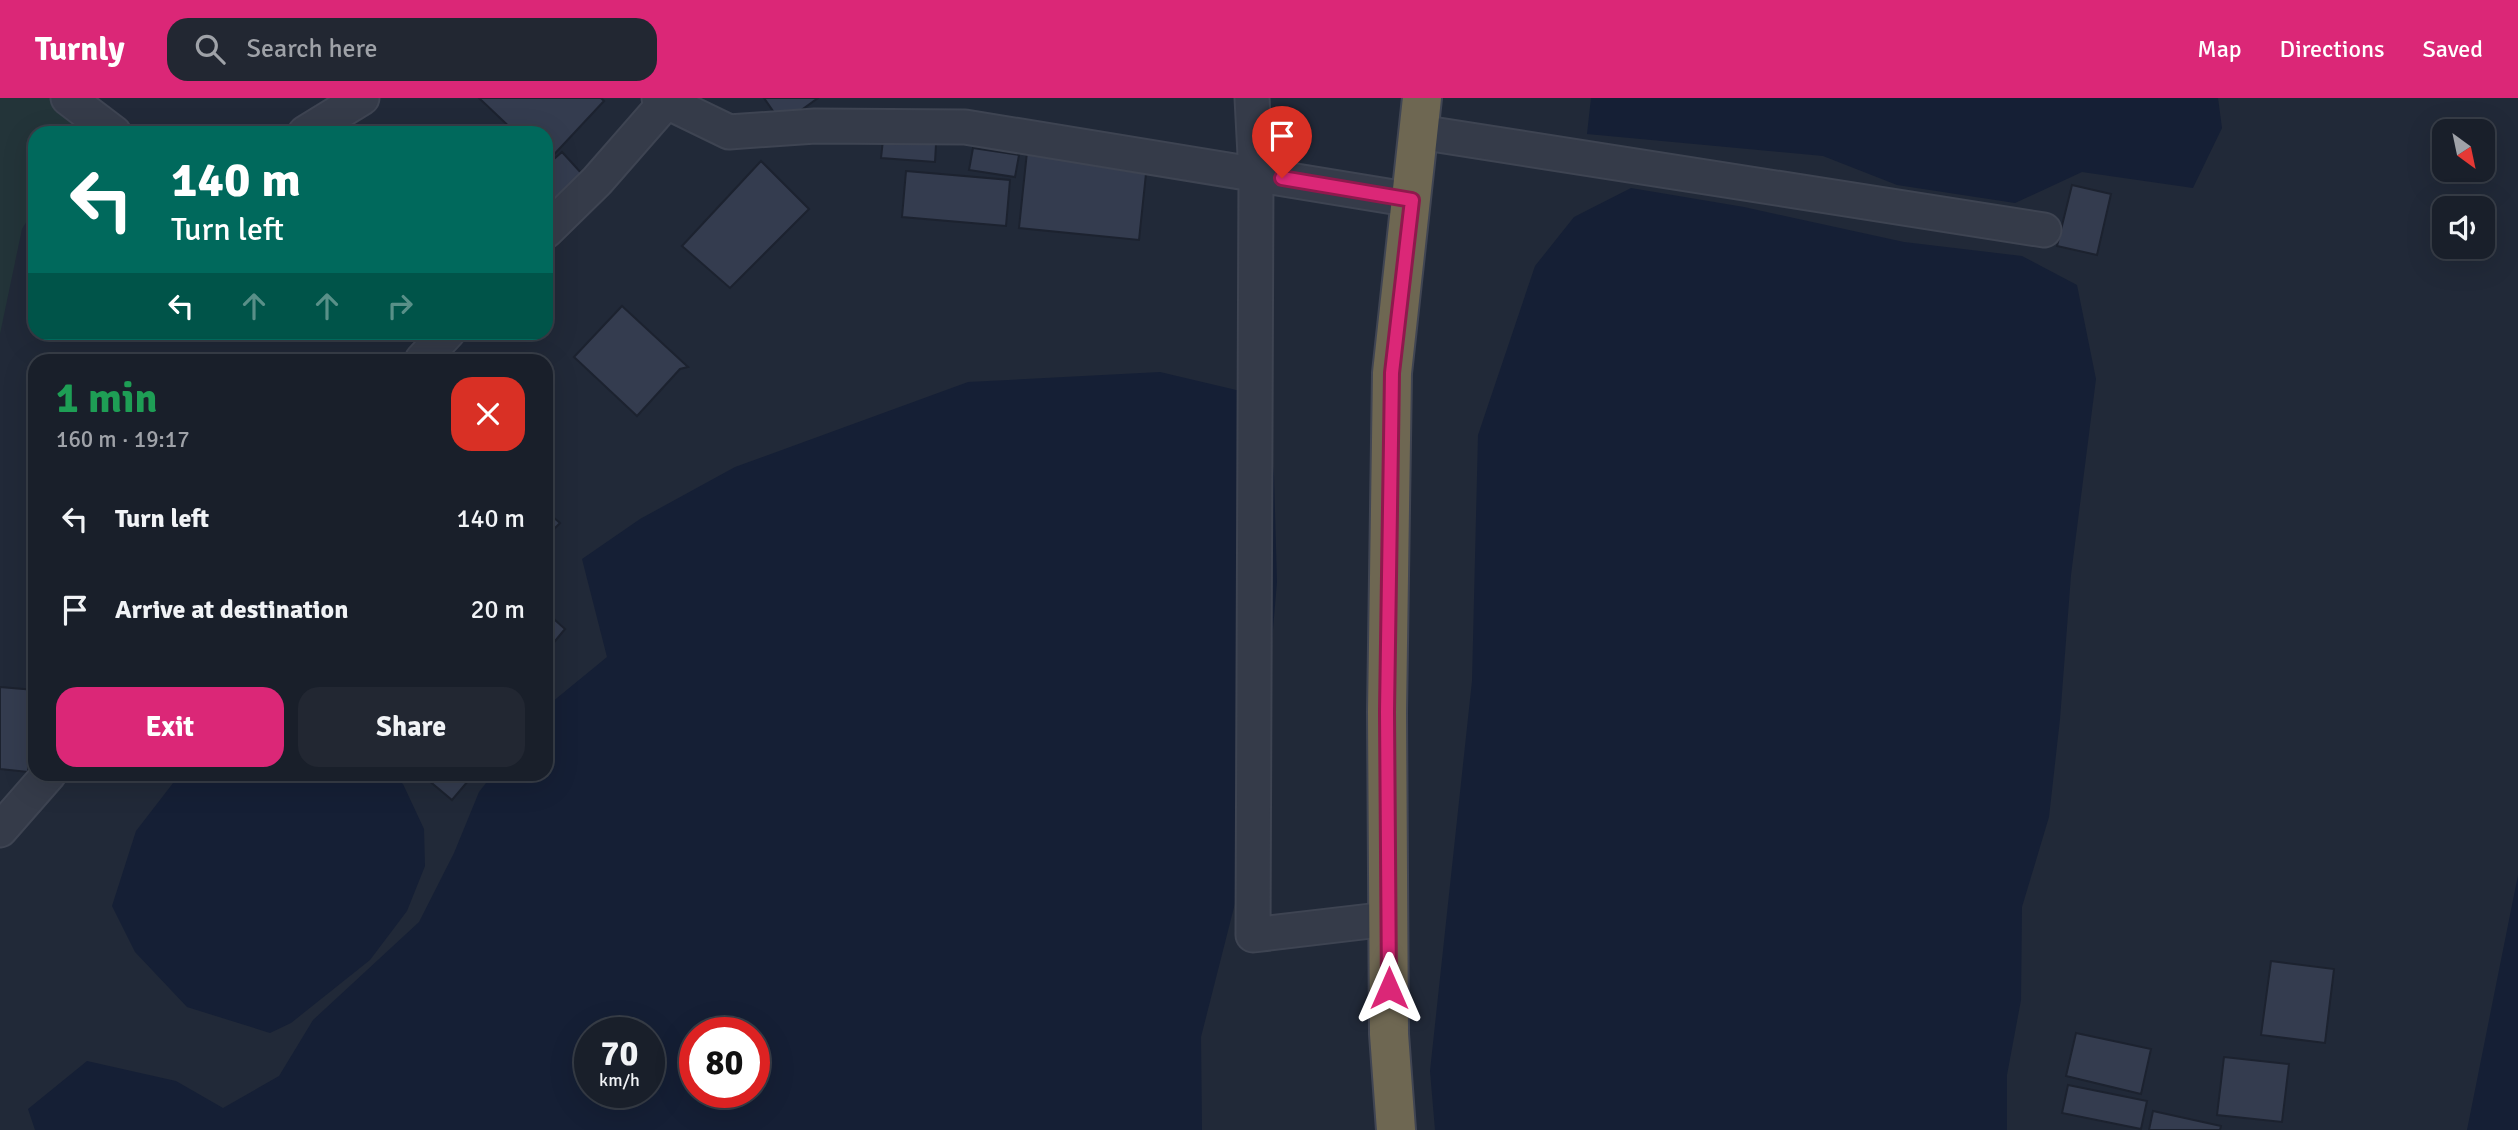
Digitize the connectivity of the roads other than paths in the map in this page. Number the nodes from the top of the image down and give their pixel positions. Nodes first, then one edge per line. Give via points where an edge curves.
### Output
1 (68, 98) edge
2 (362, 98) edge
3 (1252, 98) edge
4 (662, 100) edge
5 (1421, 115) edge
6 (105, 126) edge
7 (316, 126) edge
8 (1256, 174) junction
9 (1412, 200) junction
10 (553, 224) edge
11 (2044, 230) dead end
12 (441, 340) edge
13 (428, 354) edge
14 (43, 781) edge
15 (0, 830) edge
16 (1388, 919) junction
17 (1396, 1130) edge

1 - 6 street
2 - 7 street
3 - 8 street
4 - 8 street via 729,132 816,126 965,127
4 - 10 street via 597,181
5 - 9 highway
5 - 11 street
8 - 9 street
8 - 16 street via 1254,935
9 - 16 highway via 1392,373
12 - 13 street
14 - 15 street
16 - 17 highway

